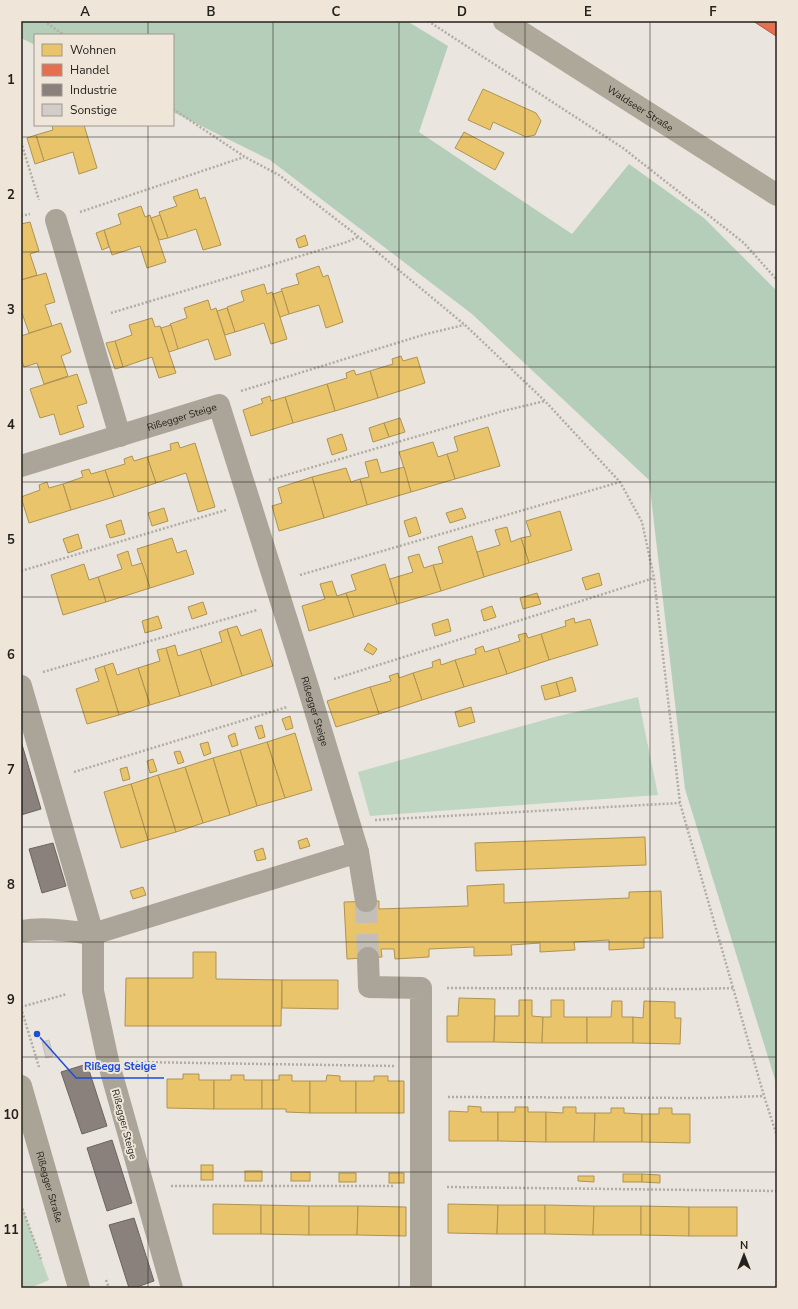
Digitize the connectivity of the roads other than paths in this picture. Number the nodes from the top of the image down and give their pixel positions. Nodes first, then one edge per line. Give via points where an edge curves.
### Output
1 (504, 21) edge
2 (777, 195) edge
3 (56, 220) road end
4 (120, 436) junction
5 (21, 466) edge
6 (29, 680) edge
7 (358, 852) junction
8 (366, 901) tunnel mouth
9 (21, 931) edge
10 (93, 934) junction
11 (368, 958) tunnel mouth
12 (21, 1086) edge
13 (79, 1288) edge
14 (172, 1288) edge
15 (421, 1288) edge

1 - 2 main road, Waldseer Straße
3 - 4 street
4 - 5 street, Rißegger Steige
4 - 7 street, Rißegger Steige via 219,405
6 - 10 street, Rißegger Steige via 48,780
7 - 8 street, Rißegger Steige
7 - 10 street
9 - 10 street via 60,930
10 - 14 street, Rißegger Steige via 93,991 108,1061
11 - 15 street via 369,987 421,988
12 - 13 street, Rißegger Straße

